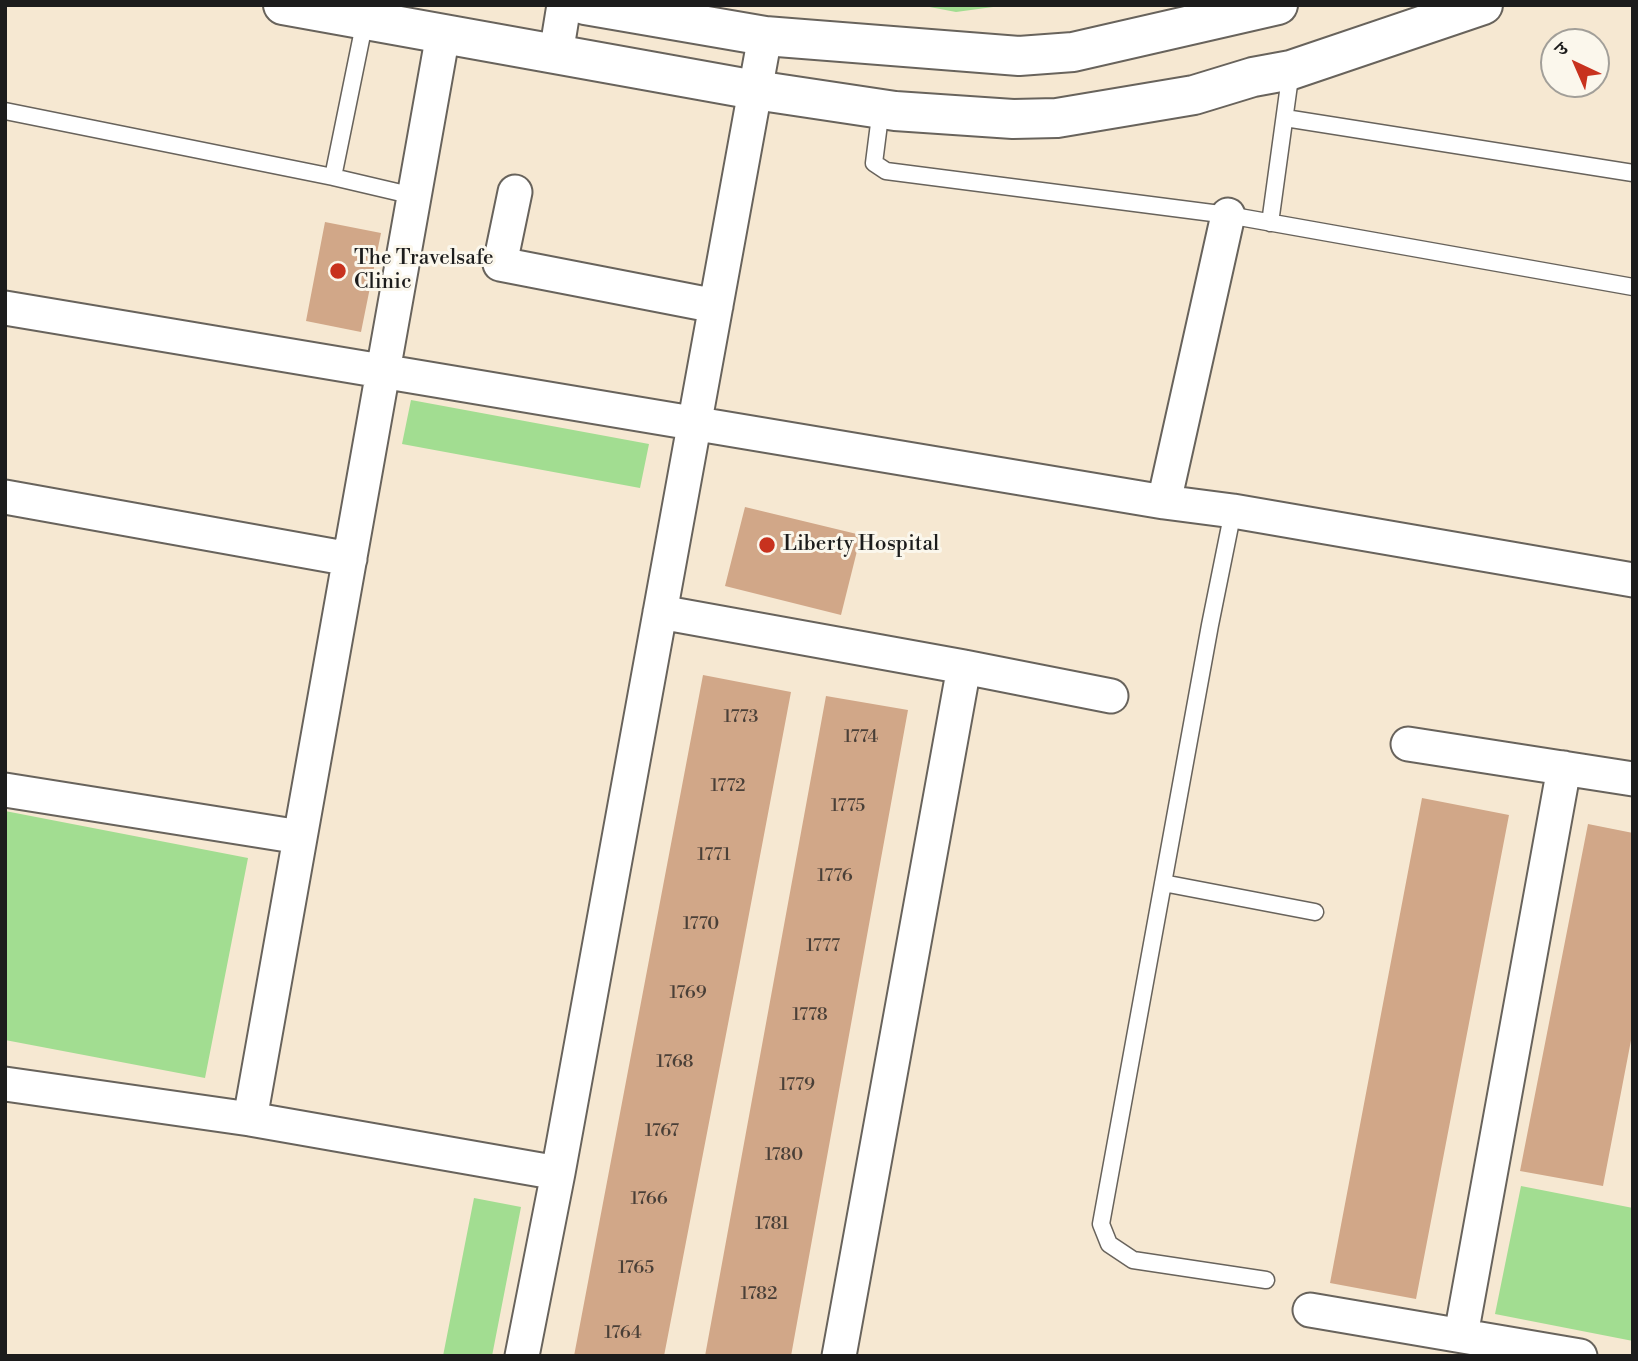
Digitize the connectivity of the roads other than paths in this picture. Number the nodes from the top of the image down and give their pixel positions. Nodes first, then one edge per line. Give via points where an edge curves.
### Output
1 (284, 5) edge
2 (564, 5) edge
3 (585, 5) edge
4 (1278, 5) edge
5 (1483, 5) edge
6 (365, 20) junction
7 (443, 34) junction
8 (765, 36) junction
9 (556, 54) junction
10 (1291, 70) junction
11 (755, 90) junction
12 (881, 108) junction
13 (5, 111) edge
14 (1284, 118) junction
15 (1633, 173) edge
16 (333, 177) junction
17 (515, 192) dead end
18 (414, 196) junction
19 (1228, 215) junction
20 (1270, 223) junction
21 (1633, 287) edge
22 (716, 306) junction
23 (5, 308) edge
24 (384, 371) junction
25 (695, 422) junction
26 (5, 497) edge
27 (1164, 502) junction
28 (1233, 511) junction
29 (350, 558) junction
30 (1633, 580) edge
31 (660, 612) junction
32 (964, 667) junction
33 (1111, 696) dead end
34 (1408, 744) dead end
35 (1564, 768) junction
36 (1633, 779) edge
37 (5, 790) edge
38 (300, 837) junction
39 (1163, 883) junction
40 (1315, 912) dead end
41 (5, 1084) edge
42 (250, 1119) junction
43 (558, 1173) junction
44 (1266, 1280) dead end
45 (1310, 1310) dead end
46 (1461, 1335) junction
47 (522, 1356) edge
48 (839, 1356) edge
49 (1580, 1356) edge

1 - 6 street
2 - 9 street
3 - 8 street
4 - 8 street via 1073,52 1019,56
5 - 10 street
6 - 7 street
6 - 16 lane
7 - 9 street
7 - 18 street
8 - 11 street
9 - 11 street
10 - 12 street via 1194,95 1057,118
10 - 14 lane
11 - 12 street
11 - 22 street
12 - 19 lane via 874,163 886,171
13 - 16 lane
14 - 15 lane
14 - 20 lane
16 - 18 lane
17 - 22 street via 500,264
18 - 24 street
19 - 20 lane
19 - 27 street
20 - 21 lane
22 - 25 street
23 - 24 street
24 - 25 street
24 - 29 street
25 - 27 street
25 - 31 street
26 - 29 street
27 - 28 street
28 - 30 street
28 - 39 lane
29 - 38 street
31 - 32 street
31 - 43 street
32 - 33 street
32 - 48 street
34 - 35 street
35 - 36 street
35 - 46 street
37 - 38 street
38 - 42 street
39 - 40 lane
39 - 44 lane via 1101,1224 1109,1244 1133,1260
41 - 42 street
42 - 43 street
43 - 47 street
45 - 46 street
46 - 49 street

